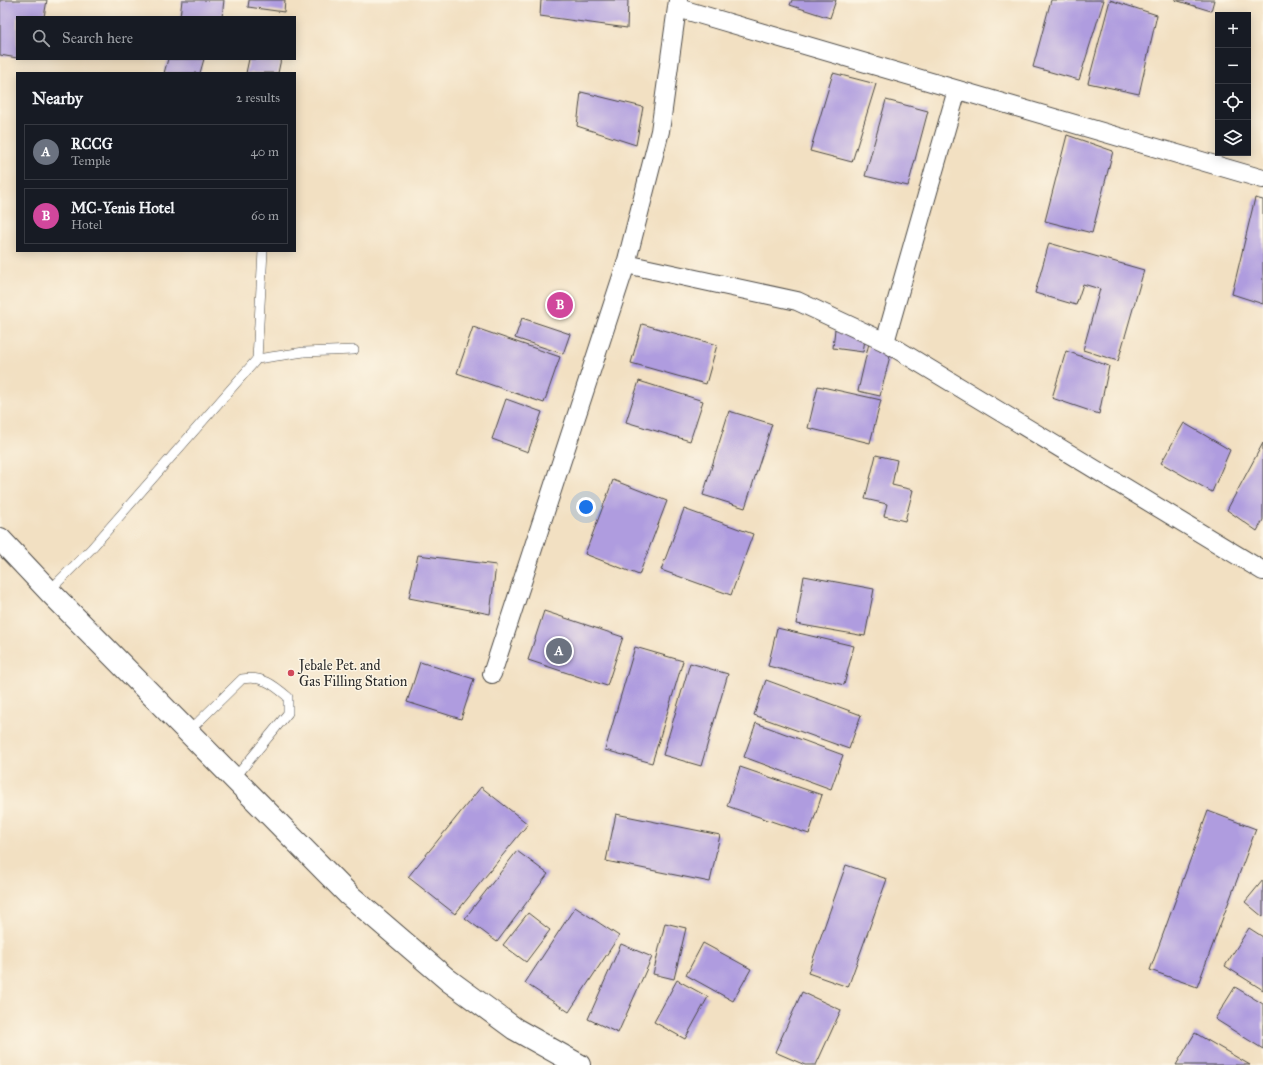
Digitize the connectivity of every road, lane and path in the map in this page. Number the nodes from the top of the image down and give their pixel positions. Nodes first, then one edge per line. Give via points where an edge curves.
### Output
1 (678, 4) edge
2 (957, 90) junction
3 (1263, 179) edge
4 (263, 252) edge
5 (626, 264) junction
6 (885, 342) junction
7 (354, 350) dead end
8 (257, 359) junction
9 (0, 539) edge
10 (1263, 571) edge
11 (49, 591) junction
12 (492, 674) dead end
13 (188, 732) junction
14 (234, 779) junction
15 (579, 1065) edge

1 - 2 street
1 - 5 street via 660,131
2 - 3 street
2 - 6 street
4 - 8 lane
5 - 6 street via 797,300
5 - 12 street
6 - 10 street
7 - 8 lane via 304,352
8 - 11 lane via 91,549
9 - 11 street
11 - 13 street
13 - 14 street
13 - 14 lane via 242,679 251,677 271,683 288,697 288,713
14 - 15 street via 349,895 448,980 515,1029

